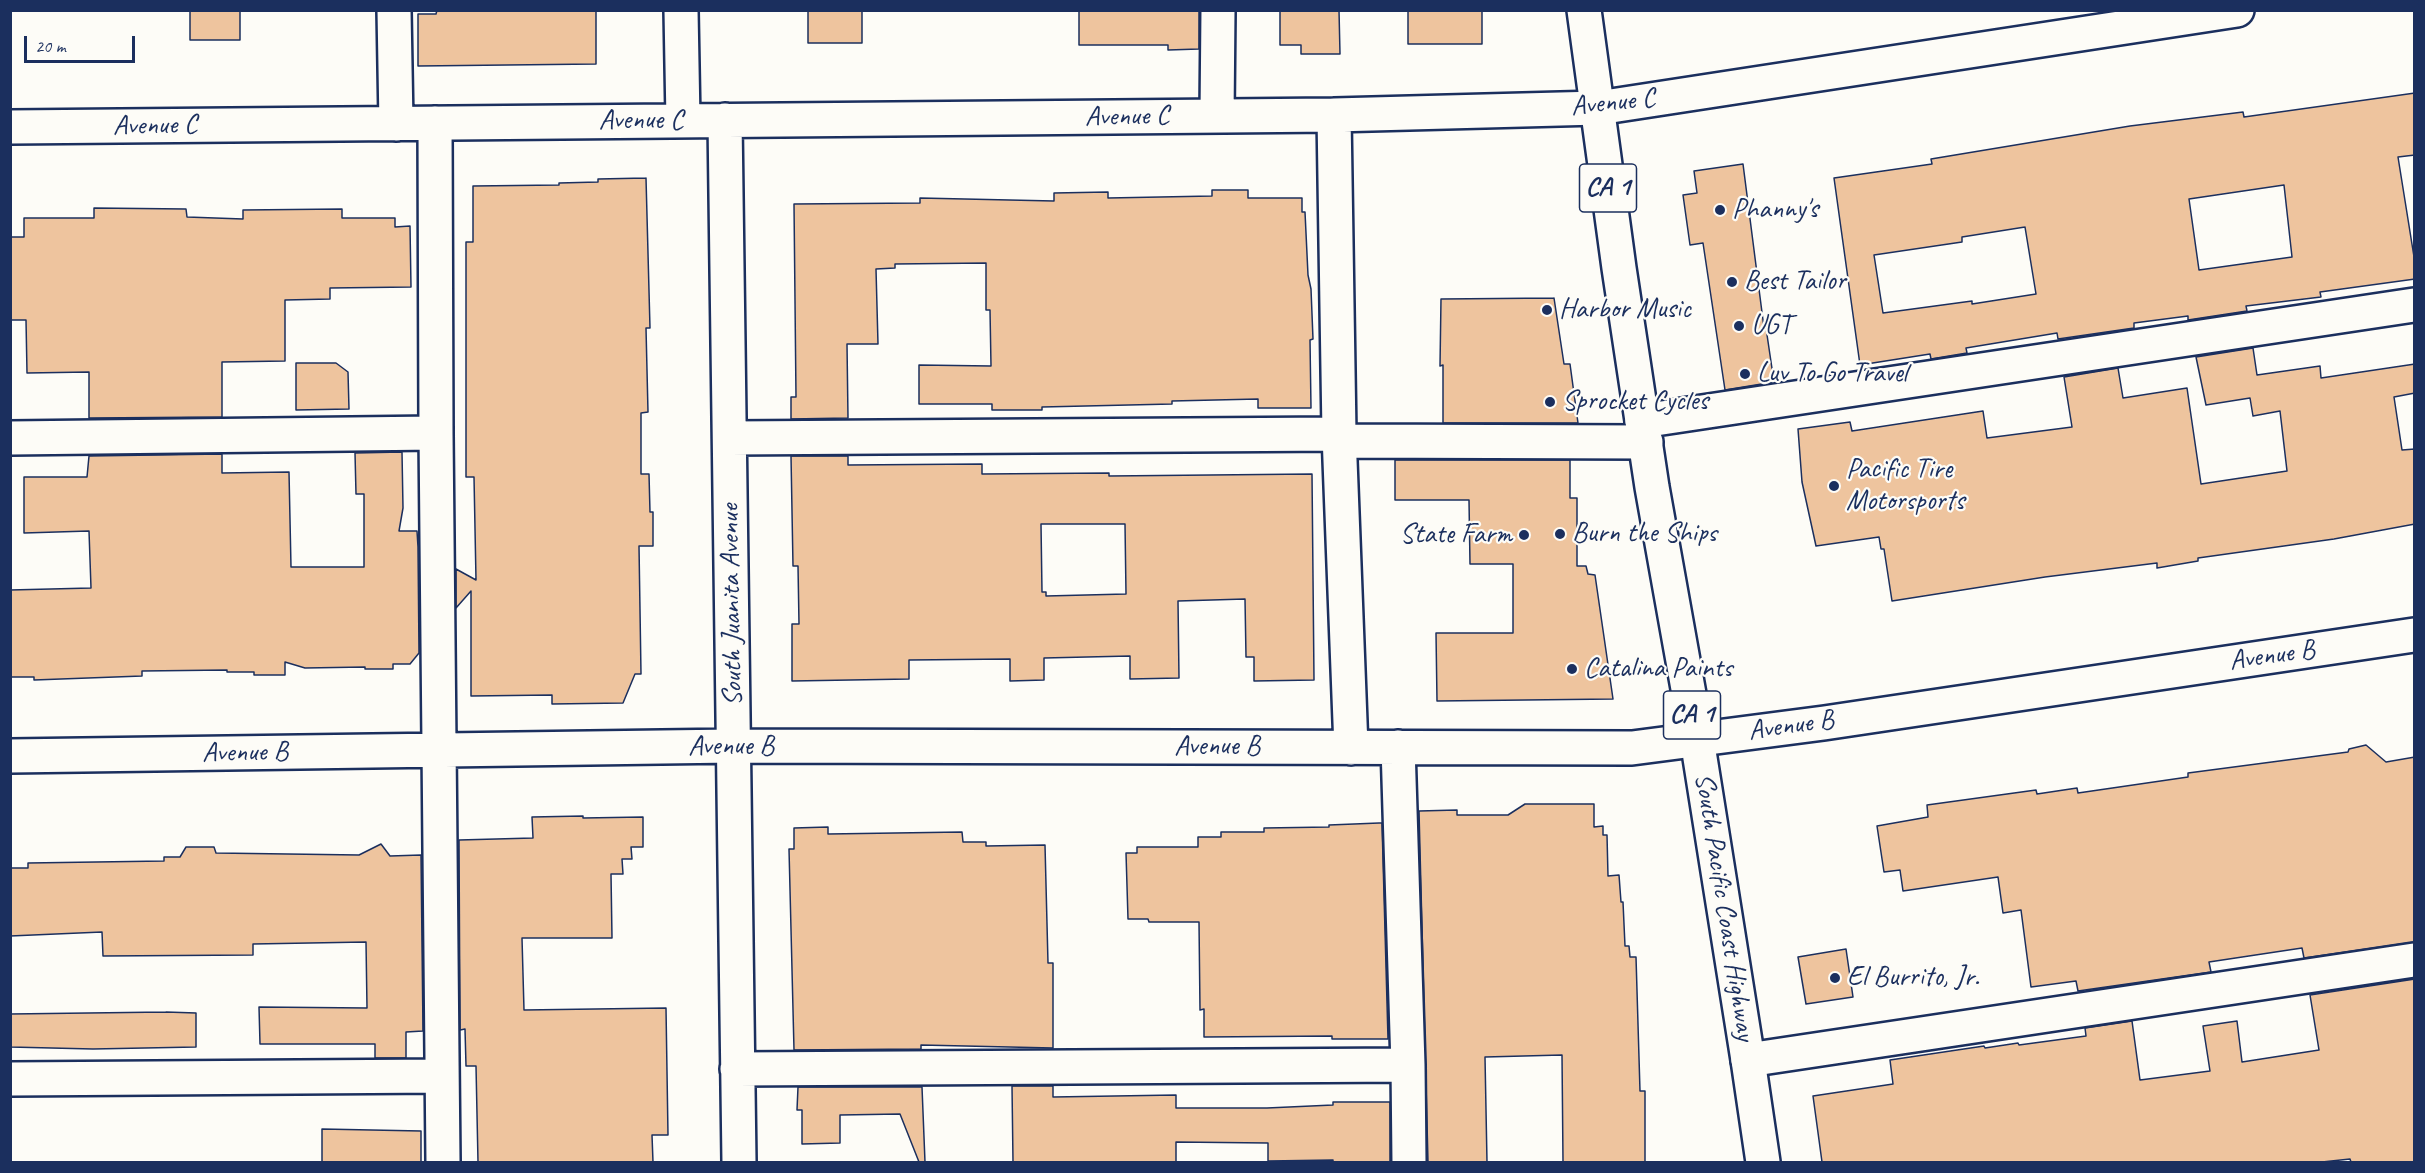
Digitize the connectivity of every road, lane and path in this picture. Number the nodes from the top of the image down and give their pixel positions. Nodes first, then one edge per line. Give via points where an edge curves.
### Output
1 (394, 10) edge
2 (681, 10) edge
3 (1218, 10) edge
4 (1584, 10) edge
5 (2237, 10) edge
6 (1598, 108) junction
7 (1334, 115) junction
8 (1217, 116) junction
9 (725, 120) junction
10 (683, 121) junction
11 (435, 123) junction
12 (396, 124) junction
13 (10, 127) edge
14 (2415, 306) edge
15 (1644, 431) junction
16 (436, 433) junction
17 (10, 438) edge
18 (730, 438) junction
19 (1339, 438) junction
20 (2415, 635) edge
21 (1696, 739) junction
22 (735, 746) junction
23 (1398, 747) junction
24 (1351, 748) junction
25 (439, 751) junction
26 (10, 756) edge
27 (2415, 960) edge
28 (1748, 1060) junction
29 (1408, 1065) junction
30 (737, 1069) junction
31 (442, 1076) junction
32 (10, 1079) edge
33 (442, 1162) edge
34 (739, 1162) edge
35 (1409, 1162) edge
36 (1762, 1162) edge

1 - 12 main road
2 - 10 main road
3 - 8 main road
4 - 6 main road, South Pacific Coast Highway / CA 1
5 - 6 main road, Avenue C
6 - 7 main road, Avenue C
6 - 15 main road, South Pacific Coast Highway / CA 1
7 - 8 main road, Avenue C
7 - 19 main road
8 - 9 main road, Avenue C
9 - 10 main road, Avenue C
9 - 18 main road, South Juanita Avenue
10 - 11 main road, Avenue C
11 - 12 main road, Avenue C
11 - 16 main road
12 - 13 main road, Avenue C
14 - 15 main road
15 - 19 main road
15 - 21 main road, South Pacific Coast Highway / CA 1
16 - 17 main road
16 - 25 main road
18 - 19 main road
18 - 22 main road, South Juanita Avenue
19 - 24 main road
20 - 21 main road, Avenue B
21 - 23 main road, Avenue B via 1632,748
21 - 28 main road, South Pacific Coast Highway / CA 1
22 - 24 main road, Avenue B
22 - 25 main road, Avenue B
22 - 30 main road, South Juanita Avenue
23 - 24 main road, Avenue B
23 - 29 main road
25 - 26 main road, Avenue B
25 - 31 main road
27 - 28 main road
28 - 36 main road, South Pacific Coast Highway / CA 1
29 - 30 main road
29 - 35 main road
30 - 34 main road, South Juanita Avenue
31 - 32 main road
31 - 33 main road

